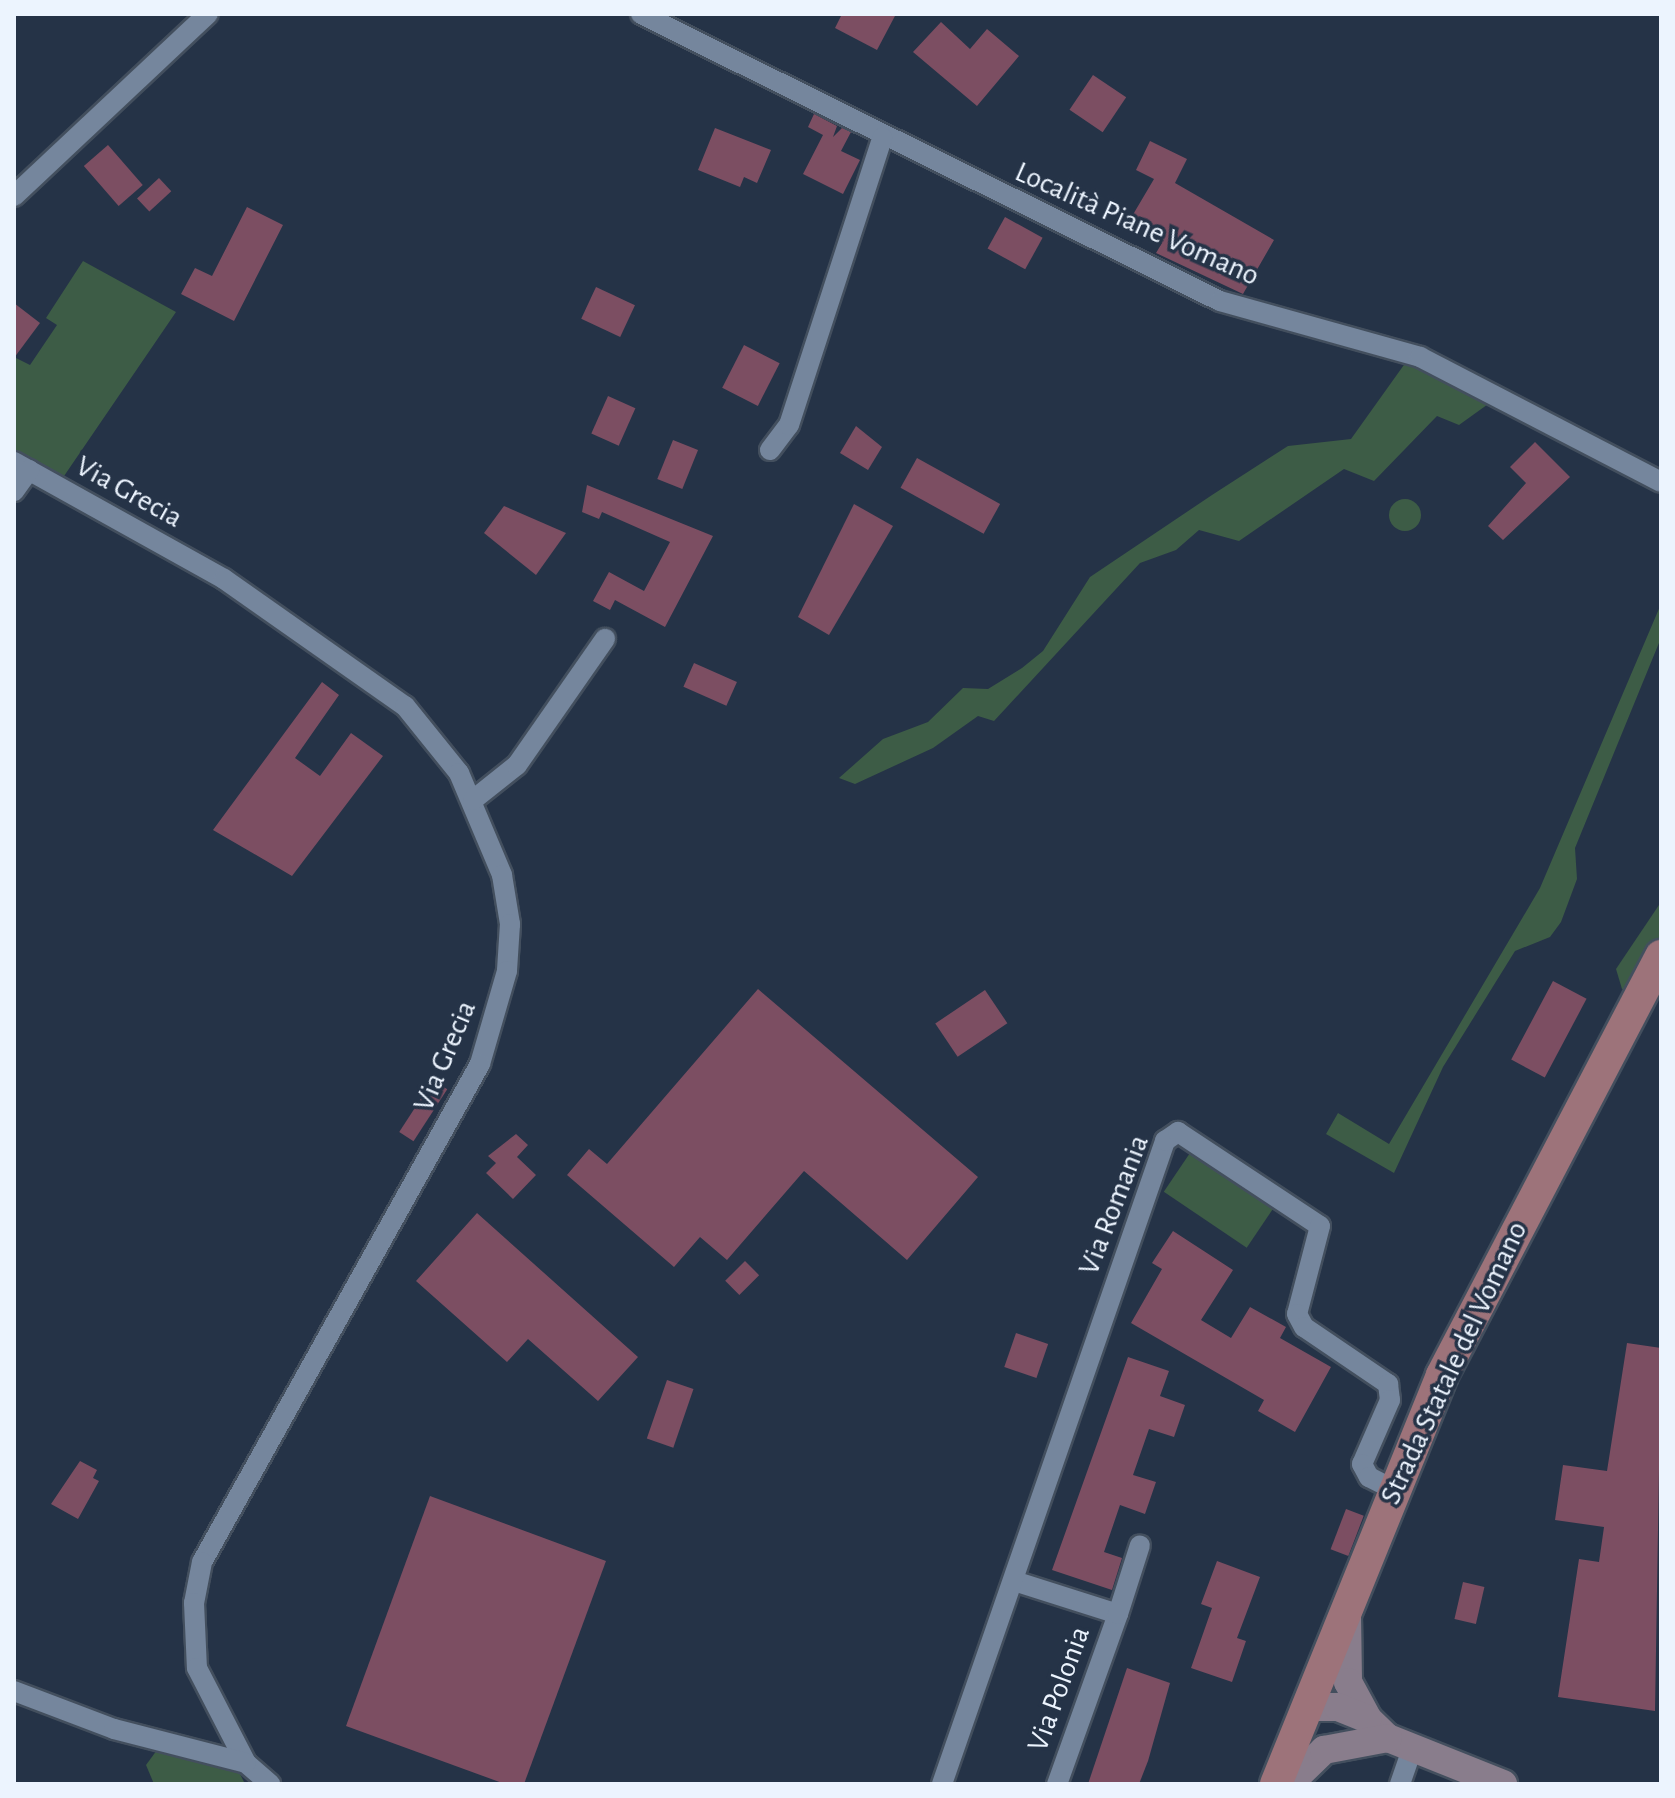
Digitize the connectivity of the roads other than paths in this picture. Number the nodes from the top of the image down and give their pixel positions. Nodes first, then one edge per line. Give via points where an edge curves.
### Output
1 (208, 14) edge
2 (641, 14) edge
3 (882, 138) junction
4 (14, 196) edge
5 (770, 450) dead end
6 (22, 466) edge
7 (1661, 482) edge
8 (14, 491) edge
9 (605, 639) dead end
10 (473, 800) junction
11 (1661, 956) edge
12 (1394, 1490) junction
13 (1140, 1545) dead end
14 (1014, 1581) junction
15 (1347, 1607) junction
16 (1118, 1614) junction
17 (14, 1691) edge
18 (1307, 1707) junction
19 (1362, 1730) junction
20 (1401, 1742) junction
21 (246, 1763) junction
22 (270, 1784) edge
23 (942, 1784) edge
24 (1057, 1784) edge
25 (1276, 1784) edge
26 (1289, 1784) edge
27 (1400, 1784) edge
28 (1503, 1784) edge

1 - 4 street
2 - 3 street, Località Piane Vomano
3 - 5 street via 789,425
3 - 7 street, Località Piane Vomano via 1220,301 1420,357
6 - 8 street
6 - 10 street, Via Grecia via 224,579 396,699 439,742
9 - 10 street via 517,765
10 - 21 street, Via Grecia via 502,875 510,924 499,1016 457,1110 253,1459 202,1562 194,1603 197,1668
11 - 12 main road, Strada Statale del Vomano via 1466,1323
12 - 14 street, Via Romania via 1362,1464 1390,1400 1388,1384 1304,1327 1297,1314 1320,1226 1178,1132 1165,1141
12 - 15 main road, Strada Statale del Vomano
13 - 16 street, Via Polonia
14 - 16 street, Via Polonia
14 - 23 street, Via Romania
15 - 18 main road, Strada Statale del Vomano
15 - 19 main road via 1348,1682
16 - 24 street, Via Polonia
17 - 21 street via 114,1729
18 - 19 main road
18 - 25 main road, Strada Statale del Vomano
19 - 20 main road
19 - 26 main road via 1324,1750
20 - 27 street
20 - 28 main road
21 - 22 street, Via Grecia

